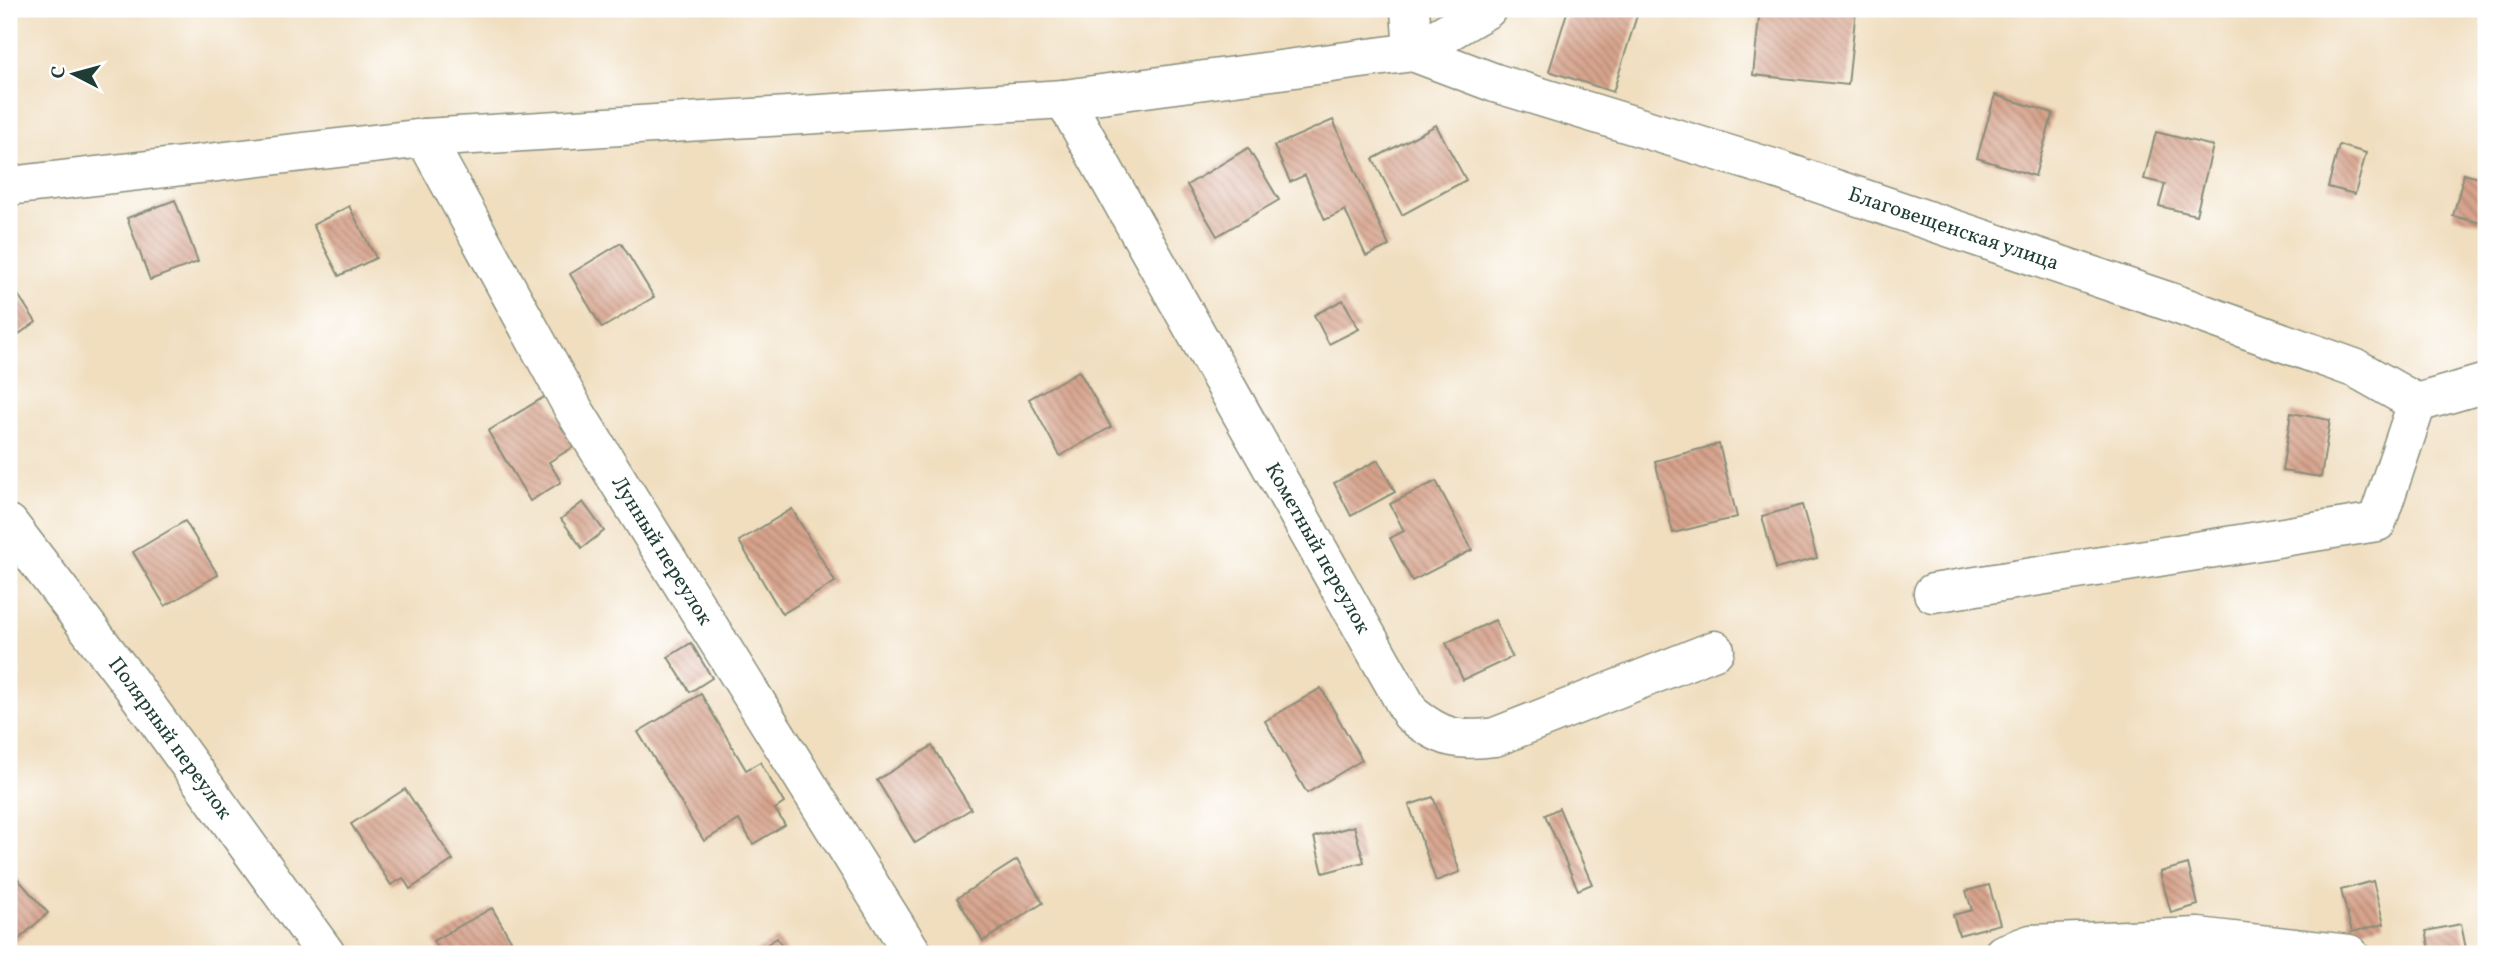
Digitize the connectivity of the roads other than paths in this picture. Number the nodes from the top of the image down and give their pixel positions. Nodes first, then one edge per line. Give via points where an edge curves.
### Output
1 (1410, 9) edge
2 (1487, 9) edge
3 (1413, 52) junction
4 (1064, 99) junction
5 (425, 138) junction
6 (9, 186) edge
7 (2486, 383) edge
8 (2417, 403) junction
9 (9, 524) edge
10 (1933, 593) dead end
11 (1715, 650) dead end
12 (326, 954) edge
13 (913, 954) edge
14 (2003, 954) edge
15 (2349, 954) edge

1 - 3 street
2 - 3 street
3 - 4 street
3 - 8 street, Благовещенская улица via 1495,83 1776,169 2173,303 2357,369
4 - 5 street
4 - 11 street, Кометный переулок via 1411,715 1434,732 1464,741 1495,737
5 - 6 street
5 - 13 street, Лунный переулок via 574,411
7 - 8 street
8 - 10 street via 2377,522
9 - 12 street, Полярный переулок
14 - 15 street via 2031,944 2198,937

